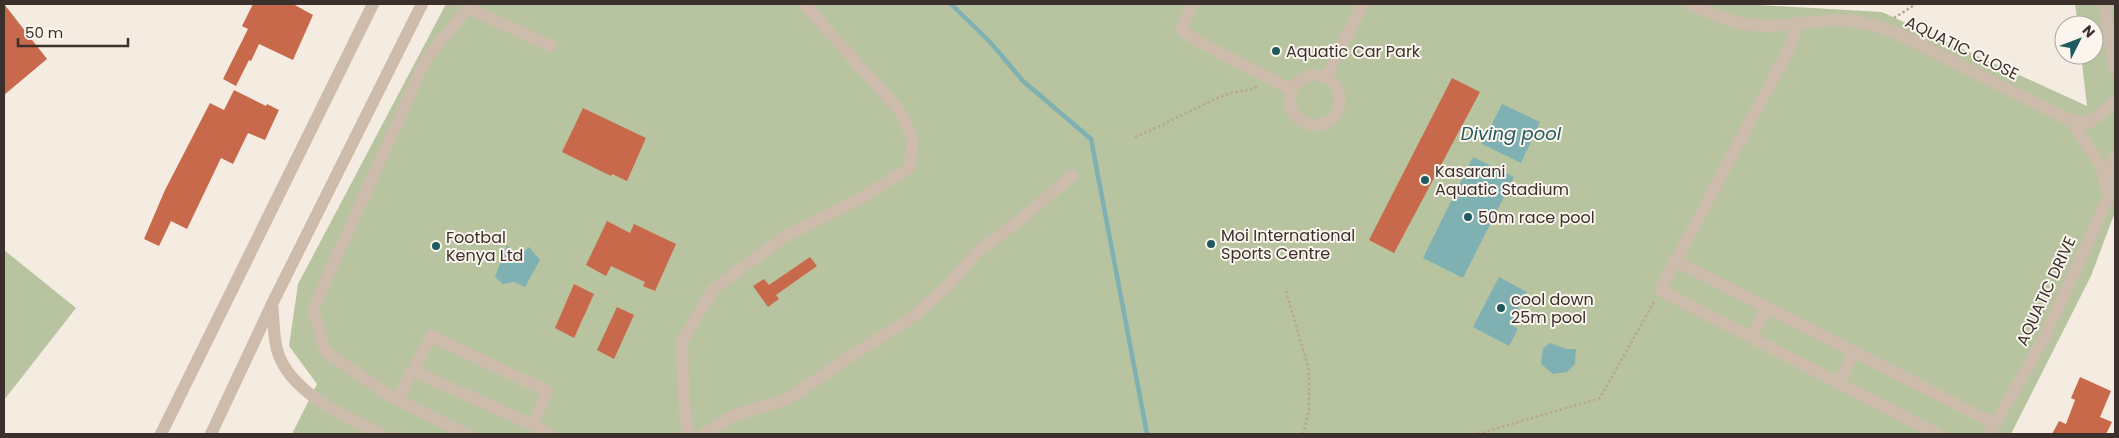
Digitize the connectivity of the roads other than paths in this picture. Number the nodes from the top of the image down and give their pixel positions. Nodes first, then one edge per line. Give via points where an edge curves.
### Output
1 (373, 4) edge
2 (422, 4) edge
3 (804, 4) edge
4 (1193, 4) edge
5 (1363, 4) edge
6 (1689, 4) edge
7 (2104, 4) edge
8 (1799, 22) junction
9 (551, 46) dead end
10 (2115, 69) edge
11 (1326, 77) junction
12 (1292, 90) junction
13 (2115, 102) edge
14 (2070, 120) junction
15 (2115, 156) edge
16 (1072, 176) dead end
17 (2108, 198) junction
18 (1676, 261) junction
19 (272, 304) junction
20 (1767, 308) junction
21 (1751, 337) junction
22 (1854, 352) junction
23 (412, 371) junction
24 (1840, 383) junction
25 (398, 400) junction
26 (533, 425) junction
27 (1992, 429) edge
28 (161, 434) edge
29 (211, 434) edge
30 (381, 434) edge
31 (466, 434) edge
32 (550, 434) edge
33 (689, 434) edge
34 (704, 434) edge
35 (1937, 434) edge

1 - 28 street
2 - 19 street
3 - 33 street via 900,111 913,141 909,168 863,197 784,237 713,289 682,342 685,420
4 - 12 street via 1181,29 1194,39
5 - 11 street
6 - 8 street, AQUATIC CLOSE via 1748,25
7 - 10 street
8 - 14 street, AQUATIC CLOSE via 1850,20 1884,29
8 - 18 street via 1790,48
9 - 25 street via 468,8 426,59 313,308 326,352
11 - 12 street via 1307,76 1300,79
11 - 12 street via 1336,85 1340,101 1339,109 1327,122 1311,125 1302,122 1291,109
13 - 14 street, AQUATIC CLOSE via 2090,122
14 - 17 street, AQUATIC CLOSE via 2101,165
15 - 17 street, AQUATIC DRIVE
16 - 34 street via 978,252 951,283 910,319 788,399 732,416
17 - 27 street, AQUATIC DRIVE via 2044,338
18 - 20 street
18 - 21 street via 1660,290
19 - 29 street
19 - 30 street via 277,352 288,375 326,406
20 - 21 street
20 - 22 street
21 - 24 street
22 - 24 street
22 - 27 street
23 - 25 street
23 - 26 street
23 - 26 street via 431,336 547,391
24 - 35 street
25 - 31 street
26 - 32 street

